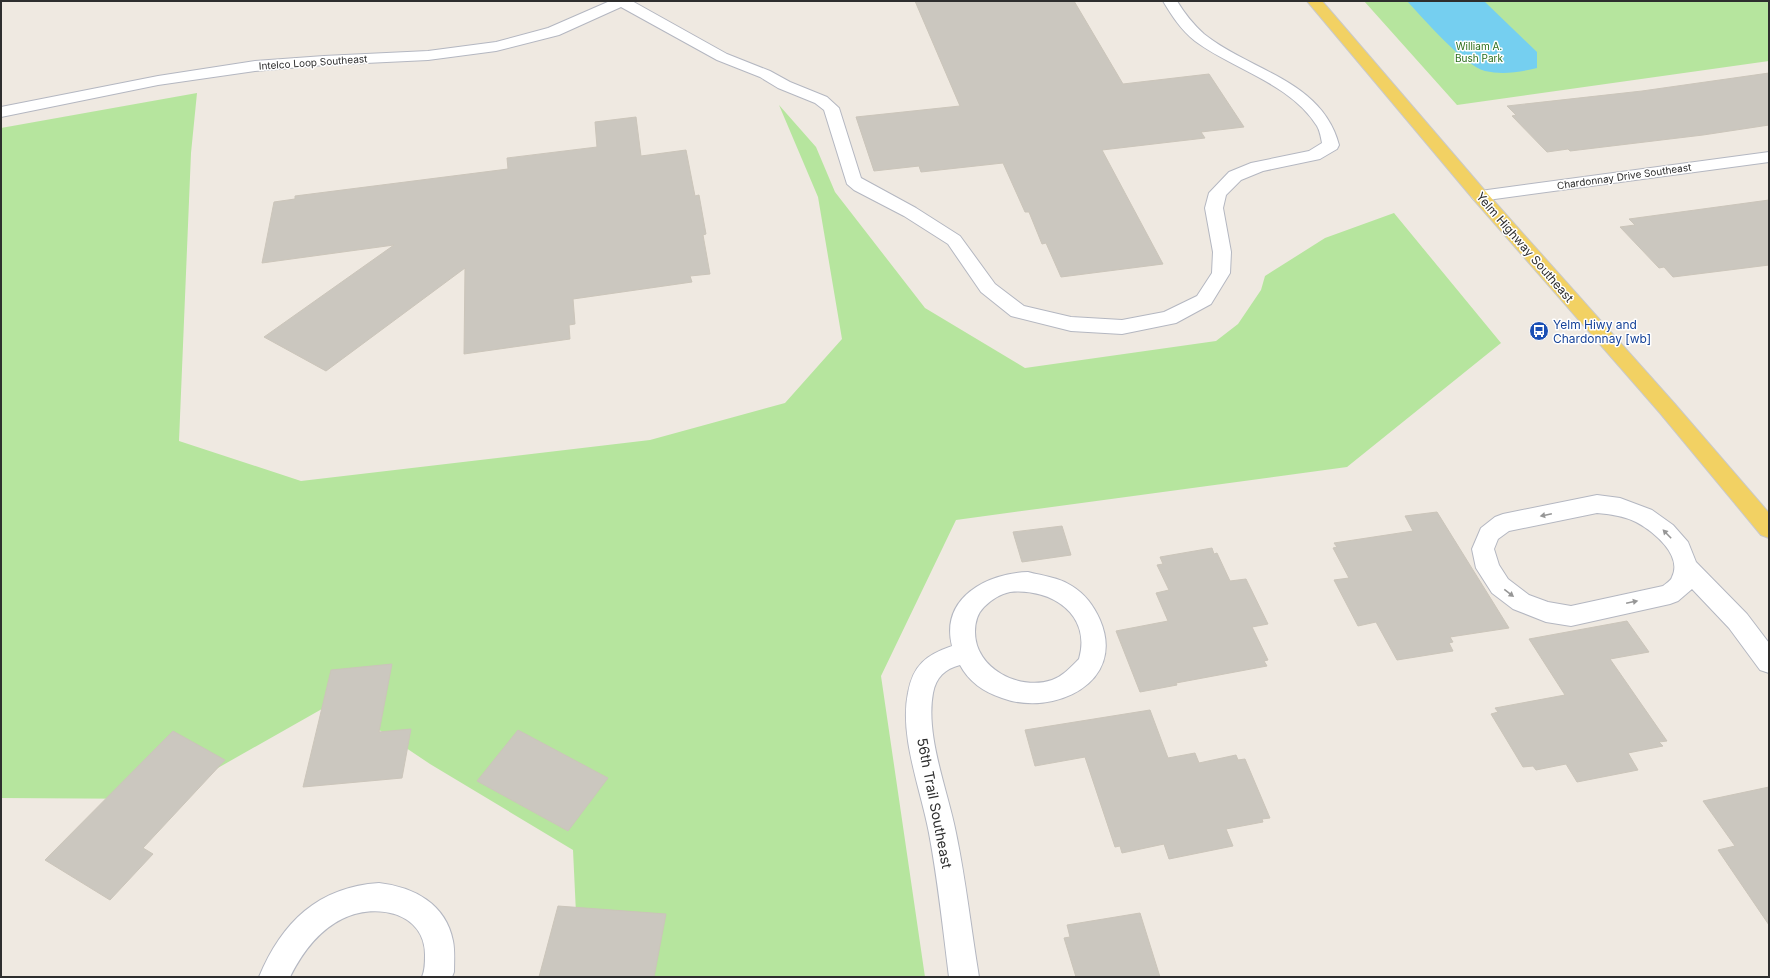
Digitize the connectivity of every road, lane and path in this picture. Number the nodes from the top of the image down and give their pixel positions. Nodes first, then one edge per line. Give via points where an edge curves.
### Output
1 (621, 1) edge
2 (1170, 1) edge
3 (1314, 1) edge
4 (1, 112) edge
5 (1769, 157) edge
6 (1480, 196) junction
7 (1769, 529) edge
8 (1686, 567) junction
9 (965, 652) junction
10 (1769, 662) edge
11 (274, 977) edge
12 (437, 977) edge
13 (964, 977) edge

1 - 2 street via 722,57 821,100 831,108 853,180 954,240 988,288 1018,311 1071,324 1122,327 1169,318 1204,300 1221,273 1222,252 1214,208 1218,193 1235,176 1257,167 1314,155 1331,144 1325,125 1301,98 1272,78 1193,33
1 - 4 street, Intelco Loop Southeast via 587,18 531,39 492,48 257,66 126,86 28,109
3 - 6 main road, Yelm Highway Southeast
5 - 6 street, Chardonnay Drive Southeast
6 - 7 main road, Yelm Highway Southeast via 1667,408
8 -> 8 street via 1680,548 1644,516 1620,507 1597,504 1503,524 1489,534 1483,549 1488,568 1500,586 1521,602 1546,612 1571,616 1670,594 1683,583
8 - 10 street via 1738,621
9 - 9 street via 979,672 1000,688 1033,694 1053,692 1075,681 1090,663 1094,641 1089,620 1074,601 1064,594 1053,588 1028,582 1004,584 982,594 967,610 961,631
9 - 13 street, 56th Trail Southeast via 942,659 925,675 919,694 919,721 943,834
11 - 12 street via 288,949 301,933 335,907 371,896 401,899 424,913 437,936

